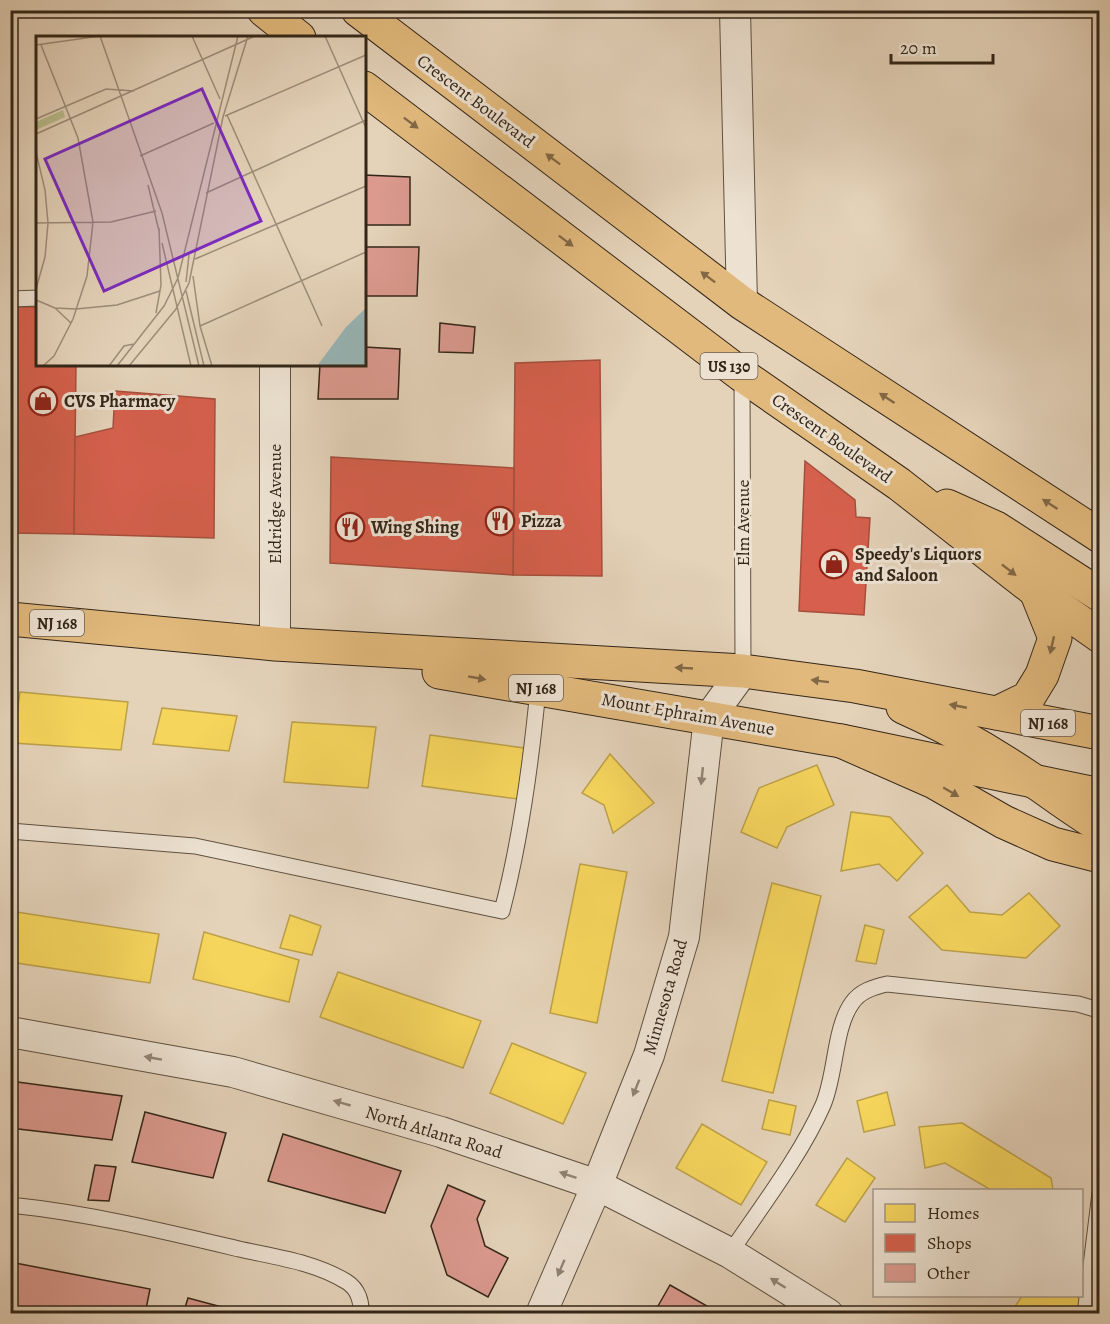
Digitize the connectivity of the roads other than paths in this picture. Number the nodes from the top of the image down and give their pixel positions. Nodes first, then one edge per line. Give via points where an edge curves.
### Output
1 (358, 10) edge
2 (735, 10) edge
3 (366, 90) edge
4 (36, 298) edge
5 (10, 299) edge
6 (742, 303) junction
7 (275, 366) edge
8 (742, 375) junction
9 (899, 484) junction
10 (1100, 536) edge
11 (1036, 591) junction
12 (1100, 595) edge
13 (10, 618) edge
14 (1100, 636) edge
15 (274, 644) junction
16 (743, 671) junction
17 (855, 686) junction
18 (538, 688) junction
19 (997, 713) junction
20 (709, 718) junction
21 (1100, 733) edge
22 (841, 741) junction
23 (1032, 780) junction
24 (1100, 795) edge
25 (1100, 826) edge
26 (10, 831) edge
27 (1100, 856) edge
28 (1100, 1014) edge
29 (10, 1032) edge
30 (597, 1185) junction
31 (1100, 1193) edge
32 (10, 1205) edge
33 (730, 1253) junction
34 (361, 1314) edge
35 (541, 1314) edge
36 (828, 1314) edge
37 (1085, 1314) edge

6 -> 1 main road, Crescent Boulevard
2 - 6 street
3 -> 8 main road, Crescent Boulevard / US 130
4 - 5 lane
10 -> 6 main road, Crescent Boulevard
7 - 15 street, Eldridge Avenue
8 - 9 main road, Crescent Boulevard / US 130
8 - 16 lane, Elm Avenue
9 -> 11 main road, Crescent Boulevard / US 130
9 - 12 main road via 996,528
11 - 14 main road, Crescent Boulevard / US 130
11 -> 19 main road via 1056,638 1028,698
13 - 15 main road, Mount Ephraim Avenue / NJ 168
16 -> 15 main road, Mount Ephraim Avenue / NJ 168
15 -> 18 main road, Mount Ephraim Avenue / NJ 168
17 -> 16 main road, Mount Ephraim Avenue / NJ 168
16 - 20 street, Minnesota Road
19 -> 17 main road, Mount Ephraim Avenue / NJ 168
17 - 23 main road via 934,721
18 - 20 main road, Mount Ephraim Avenue / NJ 168
18 - 26 lane via 530,770 502,911 195,846
19 - 21 main road, Mount Ephraim Avenue / NJ 168
20 - 22 main road, Mount Ephraim Avenue / NJ 168
20 -> 30 street, Minnesota Road via 684,937 649,1055
22 - 23 main road, Mount Ephraim Avenue / NJ 168
22 -> 27 main road via 934,782 1004,822 1053,844
23 - 24 main road, Mount Ephraim Avenue / NJ 168
23 - 25 main road
28 - 33 lane via 1078,1004 887,984 868,989 852,1002 843,1021 823,1105
30 -> 29 street, North Atlanta Road via 441,1132 233,1072
30 - 33 street, North Atlanta Road
30 -> 35 street, Minnesota Road
31 - 37 lane
32 - 34 lane via 53,1209 156,1229 315,1266 350,1283 362,1301
36 -> 33 street, North Atlanta Road

